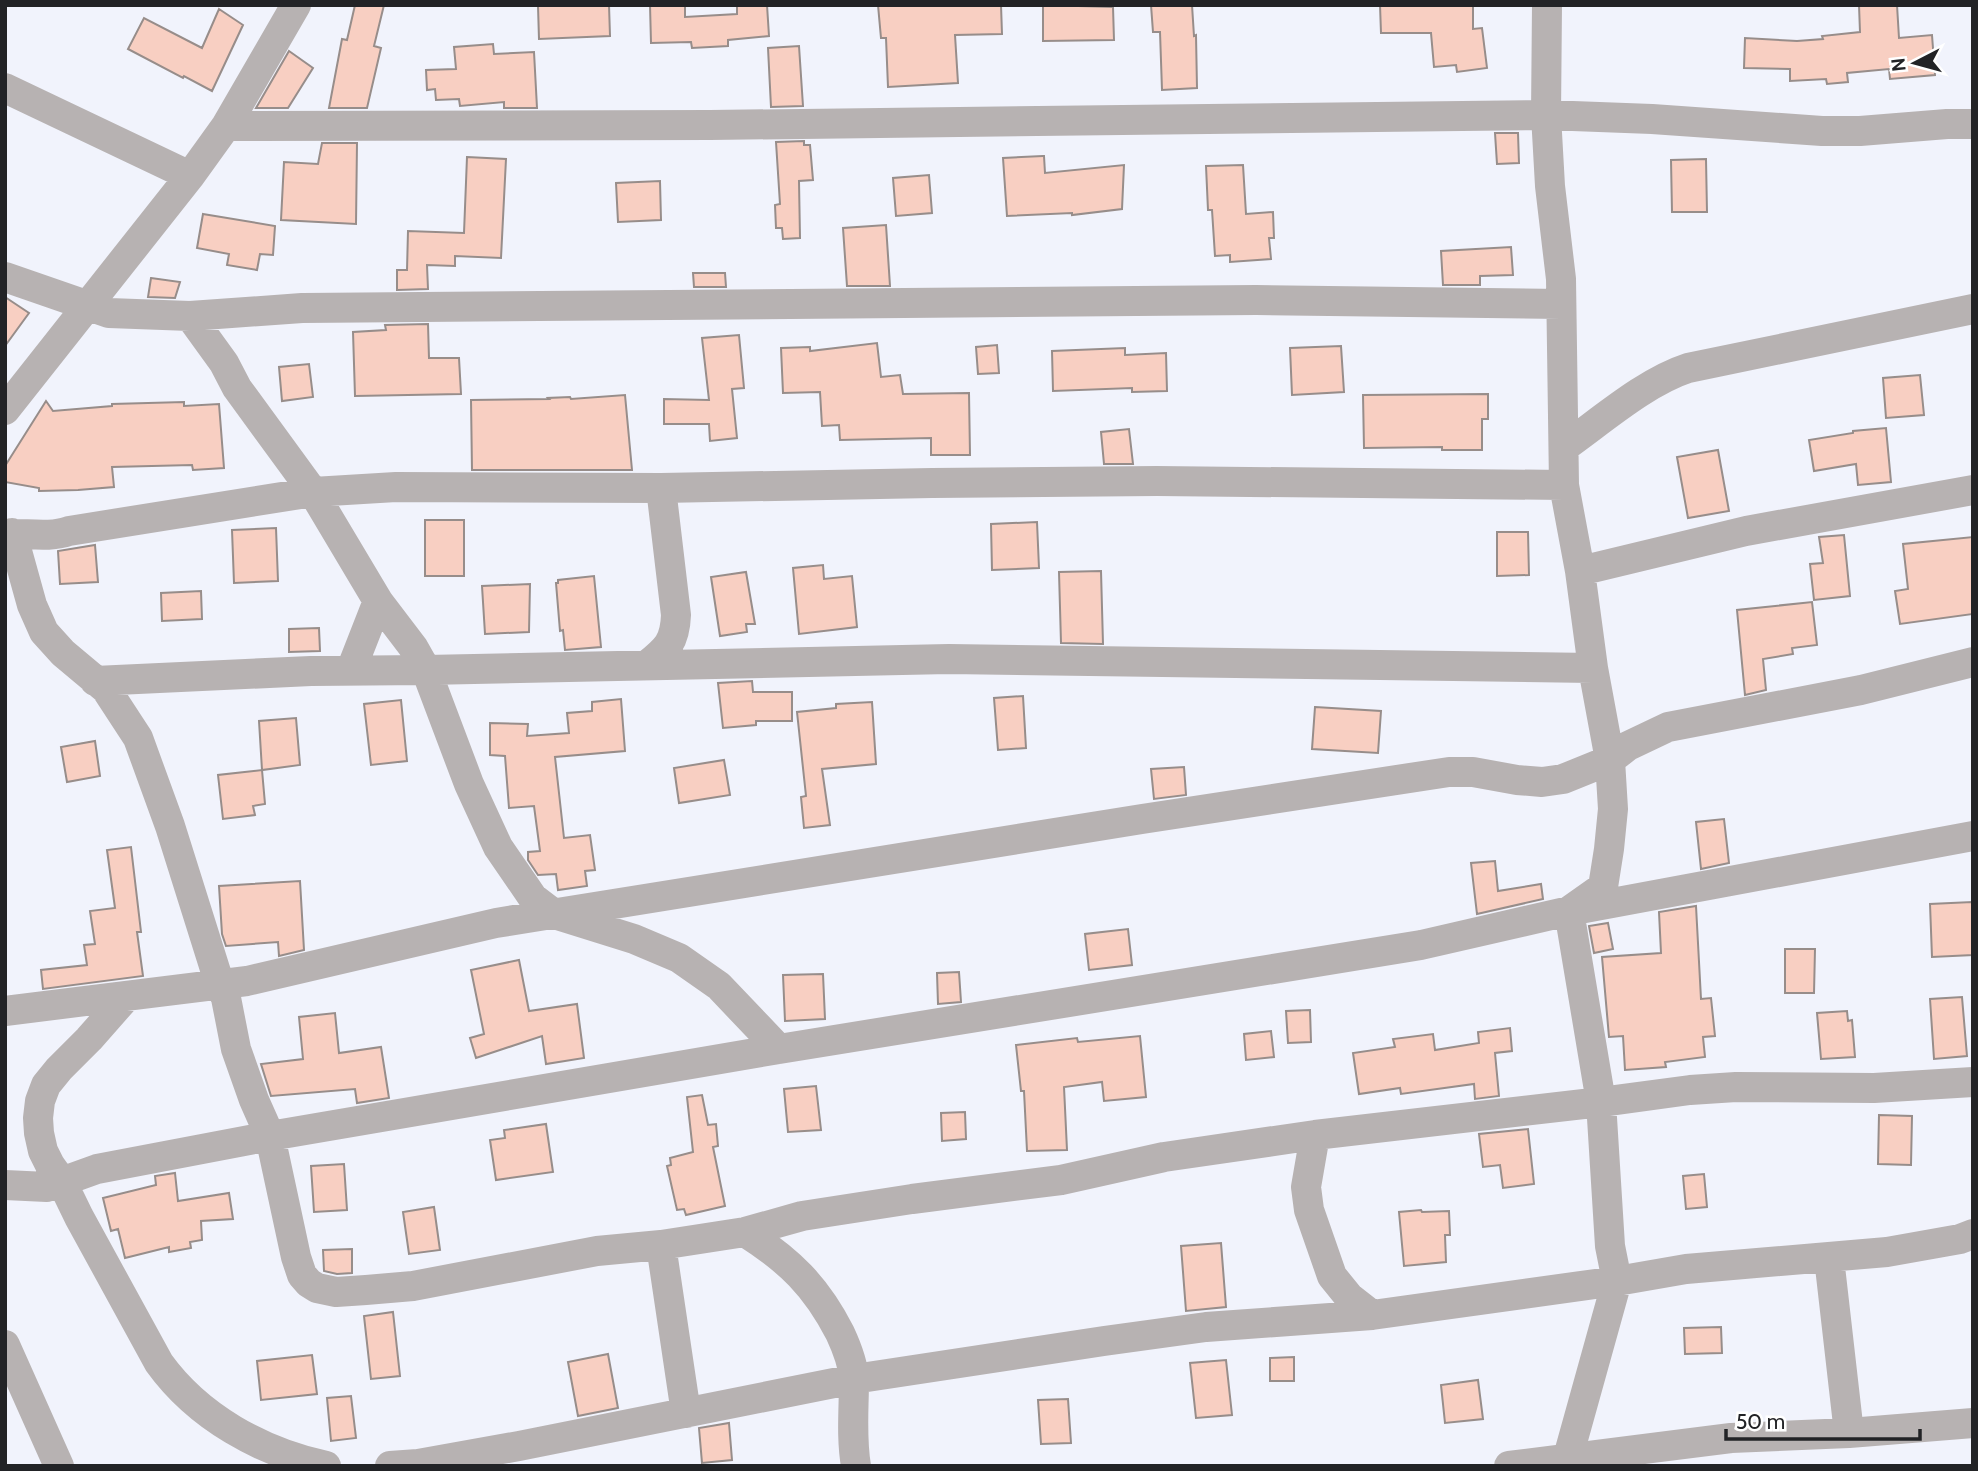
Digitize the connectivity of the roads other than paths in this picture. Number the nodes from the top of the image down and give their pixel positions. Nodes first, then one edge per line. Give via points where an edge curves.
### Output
1 (296, 5) edge
2 (1547, 5) edge
3 (5, 88) edge
4 (1546, 114) junction
5 (1973, 124) edge
6 (226, 126) junction
7 (190, 176) junction
8 (5, 277) edge
9 (1561, 304) junction
10 (87, 306) junction
11 (1973, 309) edge
12 (190, 316) junction
13 (5, 411) edge
14 (1564, 447) junction
15 (1564, 485) junction
16 (661, 488) junction
17 (1973, 490) edge
18 (313, 492) junction
19 (9, 534) edge
20 (1580, 571) junction
21 (378, 601) junction
22 (1973, 662) edge
23 (647, 665) junction
24 (1593, 668) junction
25 (351, 670) junction
26 (426, 670) junction
27 (95, 681) junction
28 (1609, 760) junction
29 (1973, 836) edge
30 (1569, 911) junction
31 (554, 914) junction
32 (220, 985) junction
33 (126, 997) junction
34 (5, 1011) edge
35 (779, 1049) junction
36 (1973, 1082) edge
37 (1601, 1102) junction
38 (1315, 1135) junction
39 (270, 1136) junction
40 (62, 1182) junction
41 (5, 1185) edge
42 (745, 1233) junction
43 (1973, 1234) edge
44 (661, 1245) junction
45 (1829, 1258) junction
46 (1617, 1282) junction
47 (1372, 1315) junction
48 (5, 1345) edge
49 (854, 1379) junction
50 (686, 1413) junction
51 (1973, 1423) edge
52 (1849, 1433) junction
53 (266, 1456) edge
54 (1570, 1462) edge
55 (60, 1466) edge
56 (326, 1466) edge
57 (390, 1466) edge
58 (856, 1466) edge
59 (1509, 1466) edge

1 - 6 street
2 - 4 street
3 - 7 street
4 - 5 street via 1822,131
4 - 6 street
4 - 9 street
6 - 7 street
7 - 10 street
8 - 10 street
9 - 12 street via 1243,300 302,308
9 - 14 street
10 - 12 street via 109,313
10 - 13 street
11 - 14 street via 1671,373
12 - 18 street
14 - 15 street
15 - 16 street via 1144,481
15 - 20 street
16 - 18 street via 408,486
16 - 23 street via 676,629 666,650
17 - 20 street via 1746,531
18 - 19 street via 57,535
18 - 21 street
19 - 27 street via 44,632
20 - 24 street
21 - 25 street
21 - 26 street
22 - 28 street via 1861,690 1668,727
23 - 24 street via 949,659
23 - 26 street
24 - 28 street
25 - 26 street
25 - 27 street
26 - 31 street via 468,784 498,847 533,898
27 - 32 street via 106,689 138,738
28 - 30 street via 1613,808 1602,887
28 - 31 street via 1563,779 1542,782 1449,772
29 - 30 street
30 - 35 street via 1421,945
30 - 37 street
31 - 32 street
31 - 35 street via 679,958 719,986
32 - 33 street
32 - 39 street via 236,1049
33 - 34 street
33 - 40 street via 59,1069 40,1101 38,1133
35 - 39 street
36 - 37 street via 1874,1088 1713,1088
37 - 38 street
37 - 46 street via 1609,1247
38 - 42 street via 1164,1157 1061,1180 802,1216
38 - 47 street via 1306,1187 1309,1210 1332,1276
39 - 40 street via 97,1169
39 - 44 street via 296,1256 302,1275 317,1288 336,1292 413,1286 597,1251
40 - 41 street via 47,1187
40 - 53 street via 171,1381
42 - 44 street
42 - 49 street via 799,1272 818,1296 844,1342
43 - 45 street via 1887,1252
44 - 50 street
45 - 46 street via 1686,1269
45 - 52 street
46 - 47 street
46 - 54 street
47 - 49 street via 1206,1327
48 - 55 street
49 - 50 street
49 - 58 street via 852,1446
50 - 57 street
51 - 52 street
52 - 54 street via 1731,1438
53 - 56 street
54 - 59 street

